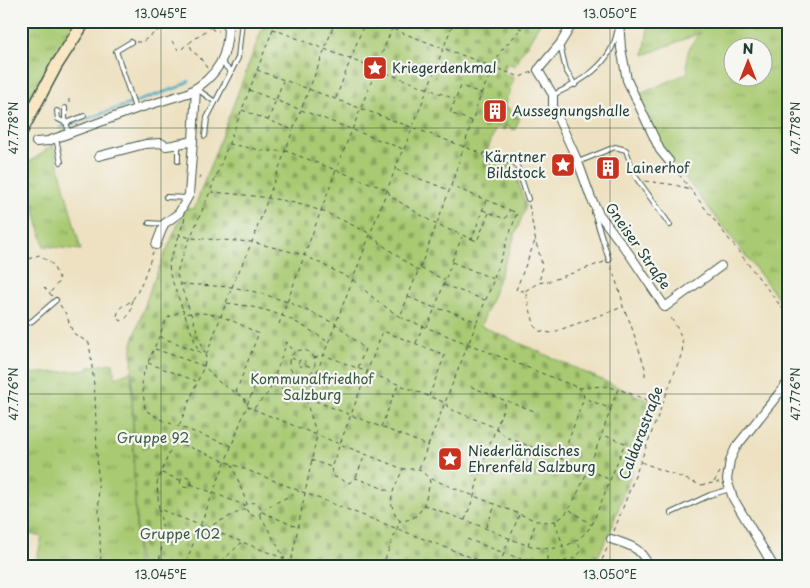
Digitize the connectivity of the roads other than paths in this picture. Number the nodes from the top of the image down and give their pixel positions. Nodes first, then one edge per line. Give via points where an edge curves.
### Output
1 (85, 21) edge
2 (242, 21) edge
3 (574, 21) edge
4 (228, 23) edge
5 (619, 23) edge
6 (131, 42) road end
7 (560, 44) junction
8 (221, 62) junction
9 (231, 72) junction
10 (575, 85) junction
11 (196, 89) junction
12 (553, 95) junction
13 (215, 102) junction
14 (135, 107) junction
15 (65, 108) dead end
16 (58, 110) dead end
17 (84, 116) dead end
18 (67, 128) junction
19 (21, 132) edge
20 (205, 136) dead end
21 (56, 138) junction
22 (193, 141) junction
23 (36, 142) dead end
24 (178, 144) junction
25 (486, 155) road end
26 (99, 156) dead end
27 (178, 161) dead end
28 (669, 161) road end
29 (61, 162) dead end
30 (578, 162) junction
31 (585, 183) junction
32 (166, 197) dead end
33 (188, 198) junction
34 (528, 199) road end
35 (148, 224) dead end
36 (164, 224) junction
37 (670, 225) dead end
38 (156, 245) road end
39 (610, 260) road end
40 (721, 266) dead end
41 (56, 300) road end
42 (23, 326) edge
43 (789, 381) edge
44 (730, 488) junction
45 (671, 513) dead end
46 (612, 539) road end
47 (650, 567) edge
48 (774, 567) edge

1 - 19 main road via 56,66
2 - 9 lane via 238,58
3 - 7 street
4 - 8 street via 226,50
5 - 10 lane via 614,44 606,57
5 - 28 street via 627,80 660,150
6 - 14 lane via 116,51
7 - 10 lane via 566,70
7 - 12 street, Gneiser Straße via 538,70
8 - 9 lane
8 - 11 street
9 - 13 lane
10 - 12 lane
11 - 13 lane
11 - 14 street
11 - 22 street
12 - 30 street, Gneiser Straße via 553,107
13 - 20 lane via 207,118
14 - 18 street
15 - 18 lane
16 - 18 lane via 58,119
17 - 18 lane
18 - 21 street
21 - 23 street
21 - 29 lane
22 - 24 street
22 - 33 street
24 - 26 street via 145,144
24 - 27 lane
25 - 34 lane via 516,163
30 - 31 street, Gneiser Straße
30 - 37 lane via 615,147 626,150 635,176
31 - 39 lane
31 - 40 street, Gneiser Straße via 598,214 664,307
32 - 33 lane
33 - 36 street via 178,213
35 - 36 lane
36 - 38 street
41 - 42 lane
43 - 44 street via 736,447 727,480
44 - 45 lane
44 - 48 street
46 - 47 street via 634,546

